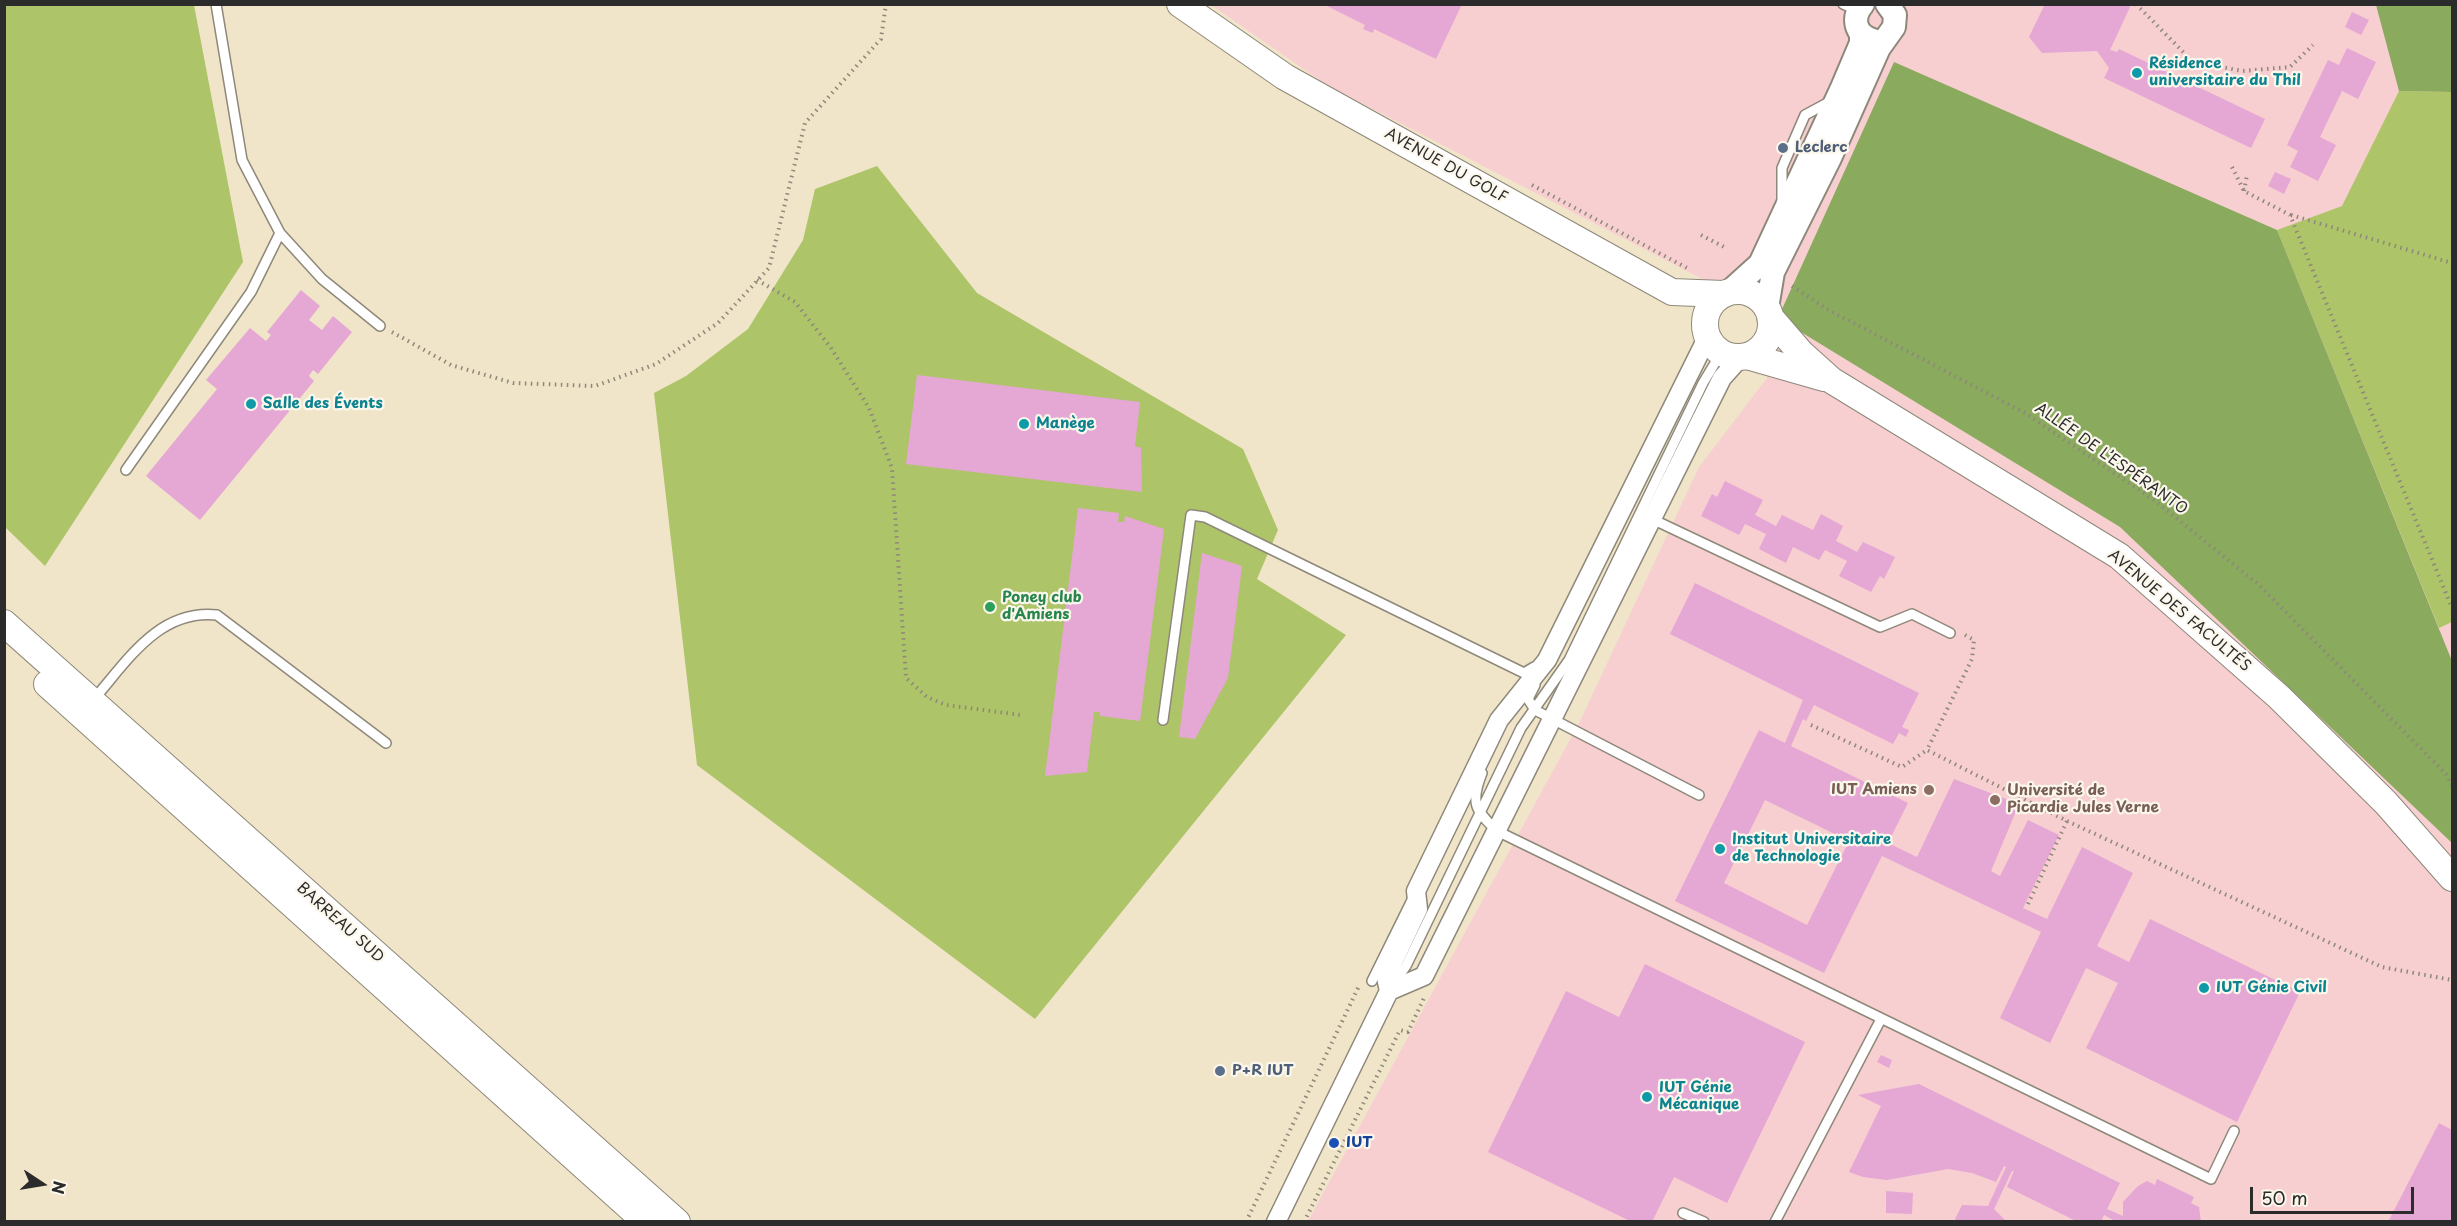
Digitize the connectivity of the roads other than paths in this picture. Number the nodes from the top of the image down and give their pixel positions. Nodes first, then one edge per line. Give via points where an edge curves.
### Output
1 (216, 4) edge
2 (1180, 4) edge
3 (1856, 14) edge
4 (1892, 15) edge
5 (280, 233) junction
6 (1672, 292) junction
7 (1727, 293) junction
8 (1769, 313) junction
9 (380, 326) road end
10 (1724, 347) junction
11 (1831, 380) junction
12 (126, 470) dead end
13 (1652, 519) junction
14 (4, 623) edge
15 (1950, 633) road end
16 (4, 645) edge
17 (1547, 660) junction
18 (92, 701) junction
19 (1535, 710) junction
20 (1163, 720) dead end
21 (1552, 721) junction
22 (1493, 732) junction
23 (386, 743) dead end
24 (1700, 795) dead end
25 (1479, 814) junction
26 (1497, 831) junction
27 (2452, 878) edge
28 (1416, 891) junction
29 (1372, 981) dead end
30 (1389, 991) junction
31 (1881, 1019) junction
32 (2234, 1131) dead end
33 (1683, 1213) dead end
34 (646, 1221) edge
35 (676, 1221) edge
36 (1276, 1221) edge
37 (1704, 1221) edge
38 (1775, 1221) edge

1 - 5 lane via 242,160
2 - 6 main road, AVENUE DU GOLF via 1285,77
3 - 4 street via 1878,40
3 - 7 street via 1861,43 1784,214 1760,264
4 - 8 street via 1844,128 1773,272
5 - 9 lane via 322,279
5 - 12 lane via 251,292
6 - 7 main road, AVENUE DU GOLF
6 - 10 main road
7 - 8 main road via 1747,292
7 - 10 main road via 1708,308
8 - 10 main road via 1771,330 1758,351
8 - 11 main road, AVENUE DES FACULTÉS via 1801,353
10 - 11 main road, AVENUE DES FACULTÉS
10 - 13 street via 1722,378
10 - 17 street
10 - 19 lane via 1569,660
11 - 27 main road, AVENUE DES FACULTÉS via 2119,556 2279,697 2386,803
13 - 15 lane via 1880,627 1912,614
13 - 21 street
14 - 18 main road, BARREAU SUD
16 - 34 main road, BARREAU SUD
17 - 19 lane via 1528,699
17 - 20 lane via 1524,673 1205,517 1191,514
17 - 22 street
18 - 23 lane via 145,640 177,618 202,613 217,615
18 - 35 main road, BARREAU SUD
19 - 21 lane
19 - 25 lane via 1521,728
21 - 24 lane
21 - 26 street
22 - 25 lane via 1493,748 1473,794
22 - 28 street
25 - 26 lane
25 - 30 lane via 1407,966
26 - 30 street via 1424,976
26 - 31 lane
28 - 29 lane
28 - 30 street via 1418,909 1386,976
30 - 36 street
31 - 32 lane via 2211,1179
31 - 38 lane
33 - 37 lane

